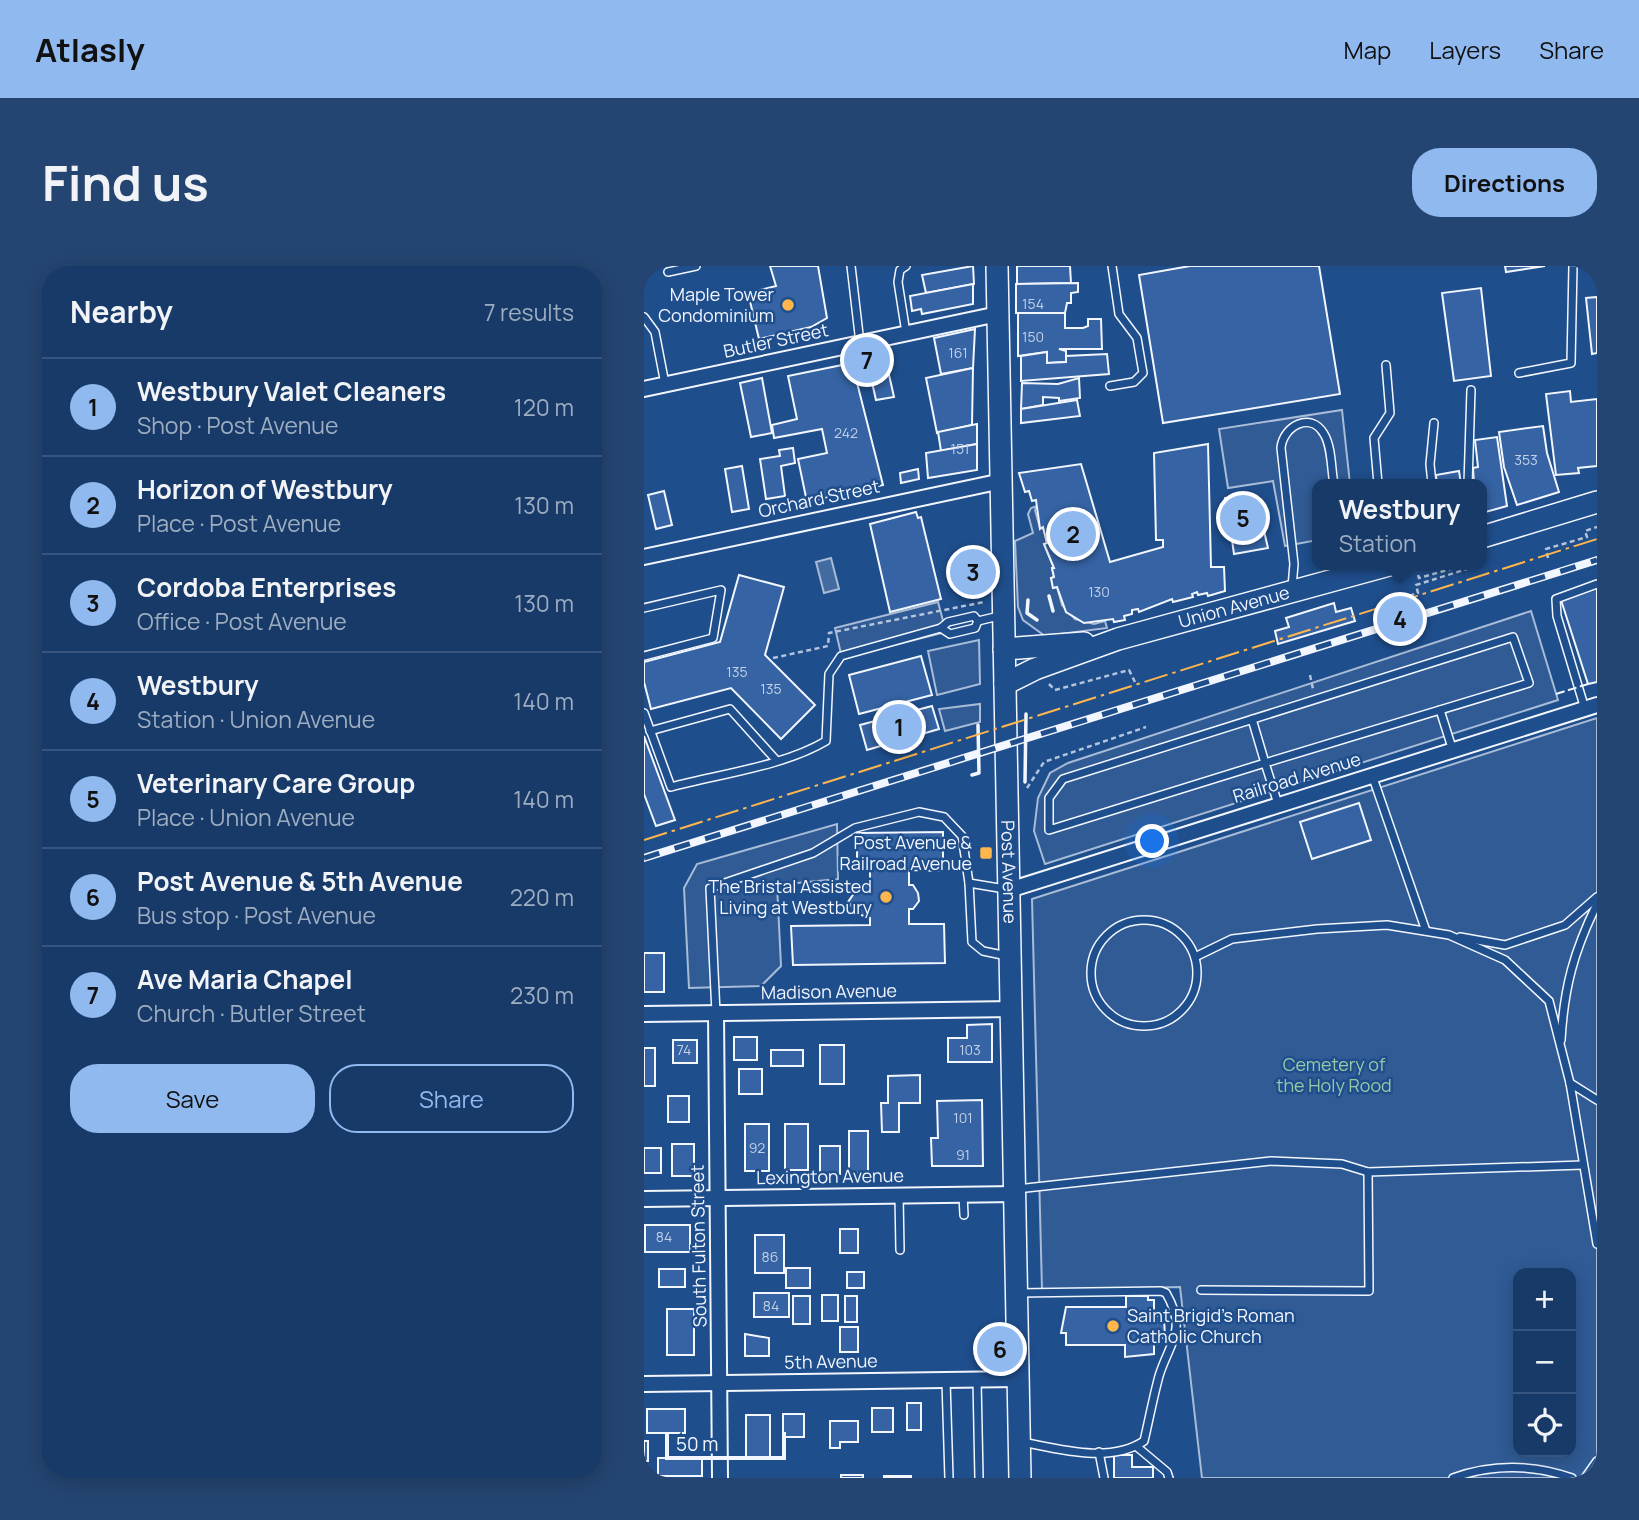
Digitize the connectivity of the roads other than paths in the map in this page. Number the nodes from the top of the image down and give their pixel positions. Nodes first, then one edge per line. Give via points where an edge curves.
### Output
1 (696, 266) edge
2 (851, 266) edge
3 (906, 266) edge
4 (997, 266) edge
5 (1112, 266) edge
6 (1573, 266) edge
7 (668, 272) dead end
8 (998, 314) junction
9 (644, 317) edge
10 (906, 333) junction
11 (860, 343) junction
12 (1386, 365) dead end
13 (1519, 373) dead end
14 (665, 384) junction
15 (1110, 386) dead end
16 (644, 389) edge
17 (1471, 390) dead end
18 (1434, 424) dead end
19 (1333, 479) edge
20 (1378, 479) edge
21 (1432, 479) edge
22 (1468, 479) edge
23 (1002, 481) junction
24 (1597, 502) edge
25 (1487, 535) edge
26 (644, 558) edge
27 (1345, 571) edge
28 (1597, 584) edge
29 (1291, 593) junction
30 (644, 608) edge
31 (1003, 615) junction
32 (978, 621) junction
33 (940, 628) junction
34 (1118, 639) junction
35 (1004, 649) junction
36 (644, 656) edge
37 (1005, 684) junction
38 (1591, 707) edge
39 (1440, 710) junction
40 (644, 713) edge
41 (1252, 719) junction
42 (650, 731) junction
43 (1453, 751) junction
44 (776, 760) junction
45 (1265, 763) junction
46 (1372, 775) junction
47 (1279, 804) junction
48 (969, 883) junction
49 (1009, 890) junction
50 (1597, 897) edge
51 (1597, 904) edge
52 (1426, 931) junction
53 (1449, 935) junction
54 (1012, 957) junction
55 (1195, 957) junction
56 (1014, 1009) junction
57 (716, 1013) junction
58 (644, 1014) edge
59 (1560, 1049) junction
60 (1570, 1083) junction
61 (1597, 1100) edge
62 (1583, 1165) junction
63 (1368, 1172) junction
64 (1016, 1191) junction
65 (963, 1194) junction
66 (899, 1195) junction
67 (717, 1198) junction
68 (644, 1199) edge
69 (964, 1214) dead end
70 (1597, 1244) edge
71 (900, 1250) dead end
72 (1201, 1290) dead end
73 (1017, 1293) junction
74 (1019, 1379) junction
75 (946, 1380) junction
76 (977, 1380) junction
77 (719, 1383) junction
78 (644, 1384) edge
79 (1020, 1442) junction
80 (1136, 1447) junction
81 (1099, 1452) junction
82 (1597, 1461) edge
83 (720, 1478) edge
84 (949, 1478) edge
85 (979, 1478) edge
86 (1020, 1478) edge
87 (1104, 1478) edge
88 (1169, 1478) edge
89 (1453, 1478) edge
90 (1572, 1478) edge
91 (1585, 1478) edge

1 - 7 lane
2 - 11 lane
3 - 10 lane via 900,270 898,282
4 - 8 main road, Post Avenue
5 - 15 lane via 1119,314 1137,338 1143,373 1135,382
6 - 13 lane via 1571,363
8 - 10 street, Butler Street
8 - 23 main road, Post Avenue
9 - 14 lane via 654,332
10 - 11 street, Butler Street
11 - 14 street, Butler Street
12 - 20 lane via 1390,413 1374,438
14 - 16 street, Butler Street
17 - 22 lane
18 - 21 lane
19 - 29 lane via 1325,435 1314,425 1291,426 1280,448 1294,564
23 - 26 street, Orchard Street
23 - 31 main road, Post Avenue
24 - 25 main road
27 - 29 main road, Union Avenue
28 - 38 lane via 1556,599 1557,616
29 - 34 main road, Union Avenue
30 - 36 lane via 720,590 713,638
31 - 32 lane
31 - 35 main road, Post Avenue
32 - 33 lane via 974,616
32 - 33 lane via 975,628 950,634
33 - 44 lane via 841,656 829,674 826,741
34 - 35 main road, Union Avenue
34 - 37 main road, Union Avenue
35 - 37 main road, Post Avenue
37 - 49 main road, Post Avenue
38 - 43 street, Railroad Avenue
39 - 41 lane via 1529,683 1513,637
39 - 43 lane
39 - 45 lane
40 - 42 lane
41 - 45 lane
41 - 45 lane via 1063,779 1049,798 1049,830
42 - 44 lane via 730,709
42 - 44 lane via 671,787
43 - 46 street, Railroad Avenue
45 - 47 lane
46 - 47 street, Railroad Avenue
46 - 52 lane
47 - 49 street, Railroad Avenue
48 - 49 lane
48 - 54 lane via 972,942 983,951
48 - 57 lane via 962,836 944,817 919,812 855,828 813,853 710,888
49 - 54 main road, Post Avenue
50 - 53 lane via 1565,925 1505,946
51 - 59 lane via 1576,947 1563,998
52 - 53 lane
52 - 55 lane via 1387,925 1317,929 1232,939
53 - 59 lane via 1505,960 1549,1001
54 - 56 main road, Post Avenue
55 - 55 lane via 1187,942 1167,926 1142,920 1125,923 1098,945 1090,978 1105,1010 1119,1021 1154,1026 1171,1019 1189,1000 1197,975
56 - 57 street, Madison Avenue
56 - 64 main road, Post Avenue
57 - 58 street, Madison Avenue
57 - 67 street, South Fulton Street
59 - 60 lane
60 - 61 lane
60 - 62 lane
62 - 63 lane
62 - 70 lane
63 - 64 lane via 1333,1163 1271,1161
63 - 72 lane via 1369,1291
64 - 65 street, Lexington Avenue
64 - 73 main road, Post Avenue
65 - 66 street, Lexington Avenue
65 - 69 lane
66 - 67 street, Lexington Avenue
66 - 71 lane
67 - 68 street, Lexington Avenue
67 - 77 street, South Fulton Street
73 - 74 main road, Post Avenue
73 - 80 lane via 1166,1293 1174,1307 1176,1339 1160,1374 1143,1441
74 - 76 street, 5th Avenue
74 - 79 main road, Post Avenue
75 - 76 street, 5th Avenue
75 - 77 street, 5th Avenue
75 - 84 lane
76 - 85 lane
77 - 78 street, 5th Avenue
77 - 83 street, South Fulton Street
79 - 81 lane
79 - 86 main road, Post Avenue
80 - 81 lane
80 - 88 lane
81 - 87 lane
82 - 91 lane
89 - 90 lane via 1508,1466

